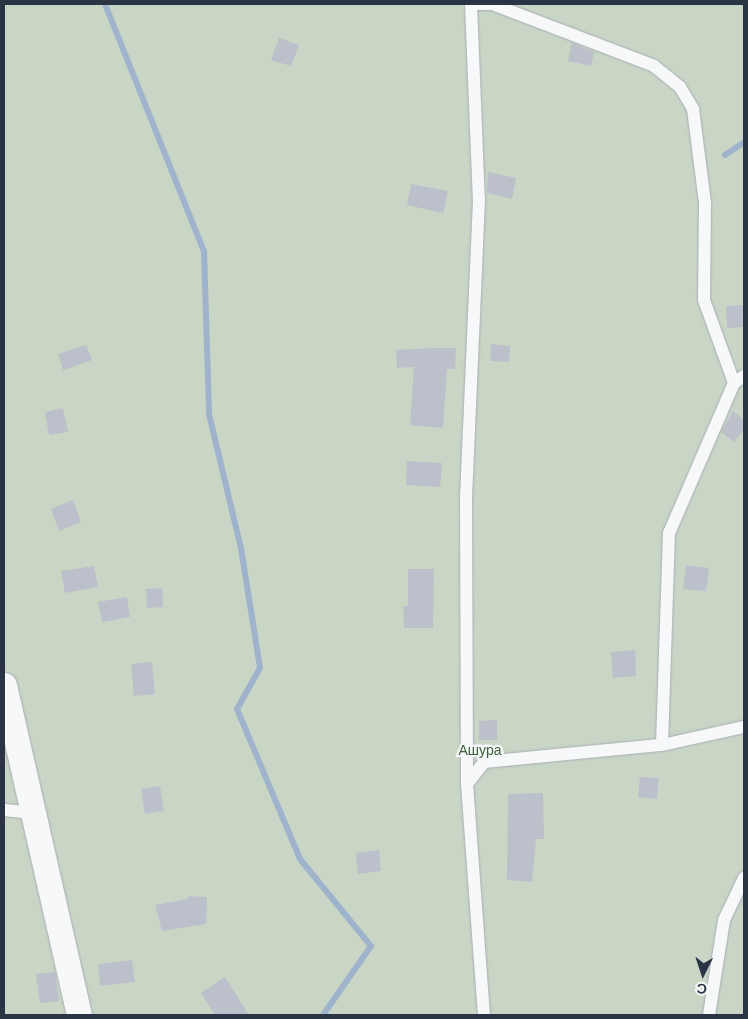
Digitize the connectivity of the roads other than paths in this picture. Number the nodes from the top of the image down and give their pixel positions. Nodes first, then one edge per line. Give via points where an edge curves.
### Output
1 (471, 4) edge
2 (739, 379) edge
3 (4, 685) edge
4 (744, 727) edge
5 (662, 745) junction
6 (467, 784) junction
7 (4, 810) edge
8 (33, 812) junction
9 (744, 878) edge
10 (79, 1015) edge
11 (484, 1015) edge
12 (709, 1015) edge

1 - 2 lane via 492,4 654,66 680,87 693,109 705,203 704,300
1 - 6 lane via 479,200 466,498
2 - 5 lane via 669,533
3 - 8 street
4 - 5 lane
5 - 6 lane via 484,762
6 - 11 lane
7 - 8 lane
8 - 10 street
9 - 12 lane via 724,920

